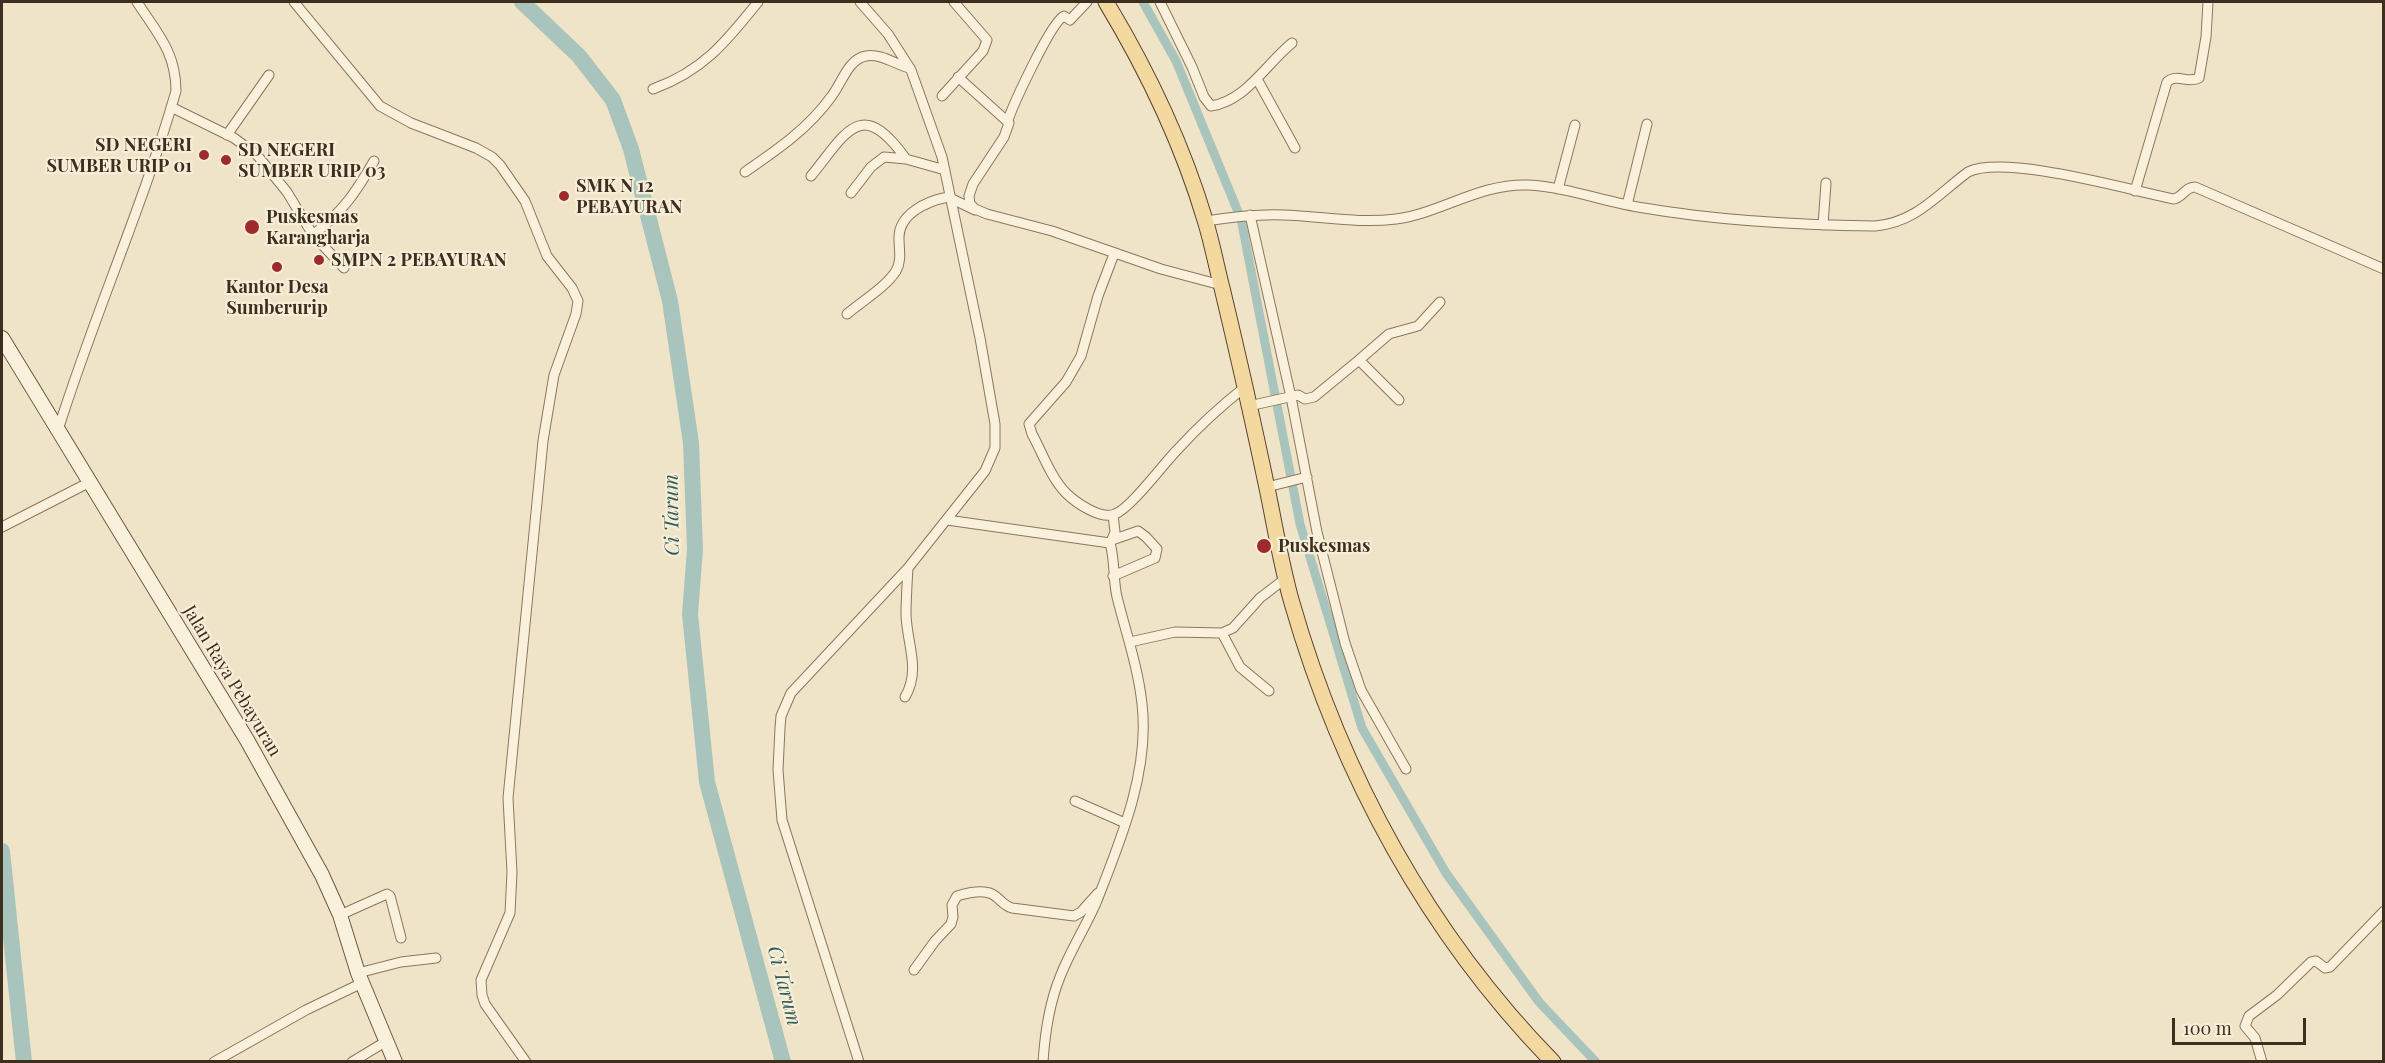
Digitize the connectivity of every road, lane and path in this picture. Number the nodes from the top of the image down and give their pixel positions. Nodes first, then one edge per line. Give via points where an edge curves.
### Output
1 (137, 2) edge
2 (294, 2) edge
3 (758, 2) edge
4 (860, 2) edge
5 (954, 2) edge
6 (1087, 2) edge
7 (1106, 2) edge
8 (1160, 2) edge
9 (2208, 2) edge
10 (1292, 43) dead end
11 (910, 68) junction
12 (269, 75) dead end
13 (958, 77) junction
14 (1257, 79) junction
15 (653, 89) dead end
16 (942, 96) dead end
17 (171, 107) junction
18 (1008, 120) junction
19 (1647, 124) dead end
20 (1575, 125) dead end
21 (227, 135) junction
22 (1295, 148) dead end
23 (906, 159) junction
24 (374, 161) dead end
25 (945, 170) junction
26 (745, 172) dead end
27 (811, 176) dead end
28 (1826, 183) dead end
29 (1558, 189) junction
30 (2135, 191) junction
31 (850, 194) dead end
32 (952, 198) junction
33 (1627, 205) junction
34 (979, 211) junction
35 (1248, 215) junction
36 (1212, 220) junction
37 (1823, 225) junction
38 (313, 235) junction
39 (1114, 254) junction
40 (344, 268) dead end
41 (2384, 269) edge
42 (1221, 285) junction
43 (1440, 302) dead end
44 (847, 314) dead end
45 (2, 338) edge
46 (1359, 360) junction
47 (1245, 387) junction
48 (1289, 397) junction
49 (1399, 400) dead end
50 (1253, 405) junction
51 (58, 430) junction
52 (1303, 478) junction
53 (90, 482) junction
54 (1271, 487) junction
55 (1113, 515) junction
56 (947, 520) junction
57 (2, 527) edge
58 (1111, 541) junction
59 (908, 568) junction
60 (1113, 576) junction
61 (1286, 578) junction
62 (1222, 633) junction
63 (1130, 642) junction
64 (1269, 691) dead end
65 (905, 697) dead end
66 (1406, 769) dead end
67 (1075, 801) dead end
68 (1125, 823) junction
69 (1099, 892) junction
70 (2384, 910) edge
71 (340, 915) junction
72 (1069, 916) junction
73 (1082, 933) junction
74 (401, 938) dead end
75 (436, 958) dead end
76 (914, 970) dead end
77 (360, 978) junction
78 (385, 1042) junction
79 (214, 1062) edge
80 (352, 1062) edge
81 (395, 1062) edge
82 (526, 1062) edge
83 (859, 1062) edge
84 (1043, 1062) edge
85 (1553, 1062) edge
86 (2262, 1062) edge

1 - 17 street via 170,53 176,71
2 - 82 street via 380,106 404,120 476,148 500,165 525,201 547,256 578,301 554,375 543,441 508,798 510,913 481,980 486,1004
3 - 15 street via 695,69
4 - 11 street
5 - 13 street via 987,40
6 - 18 street via 1070,20 1060,18
7 - 36 main road via 1152,84
8 - 14 street via 1209,105 1219,105
9 - 30 street via 2199,78 2193,81 2176,77 2167,82
10 - 14 street
11 - 25 street
11 - 26 street via 878,56 858,59 805,128
12 - 21 street
13 - 16 street
13 - 18 street
14 - 22 street
17 - 21 street
17 - 51 street
18 - 34 street via 1004,137 969,196 970,204
19 - 33 street
20 - 29 street
21 - 38 street via 257,155 287,192
23 - 25 street
23 - 27 street via 883,132 864,124 842,138
23 - 31 street via 879,159
24 - 38 street via 339,213
25 - 32 street
28 - 37 street
29 - 33 street
29 - 35 street via 1501,187 1384,220
30 - 37 street via 2046,172 1984,166 1968,172 1901,222
30 - 41 street via 2174,200 2189,187 2198,188
32 - 34 street
32 - 44 street via 921,207 908,216 900,230 896,271
32 - 56 street via 996,435 985,471
33 - 37 street via 1715,217
34 - 39 street via 1052,231
35 - 36 street
35 - 48 street
36 - 42 main road
38 - 40 street
39 - 42 street
39 - 55 street via 1081,356 1066,382 1029,426 1066,493 1095,511
42 - 47 main road
43 - 46 street via 1418,326 1389,334
45 - 51 main road, Jalan Raya Pebayuran
46 - 48 street via 1314,397
46 - 49 street
47 - 50 main road
47 - 55 street via 1211,415
48 - 50 street
48 - 52 street
50 - 54 main road
51 - 53 main road, Jalan Raya Pebayuran
52 - 54 street
52 - 66 street via 1353,669
53 - 57 street
53 - 71 main road, Jalan Raya Pebayuran via 247,740
54 - 61 main road
55 - 58 street via 1115,532
56 - 58 street
56 - 59 street
58 - 60 street
58 - 60 street via 1138,531 1157,549 1155,558
59 - 65 street via 906,617 913,676
59 - 83 street via 791,693 781,716 782,820
60 - 63 street
61 - 62 street via 1260,598 1233,628
61 - 85 main road via 1322,693 1376,819 1417,888 1470,963
62 - 63 street via 1175,632
62 - 64 street via 1240,667
63 - 68 street via 1142,704 1143,732
67 - 68 street
68 - 69 street
69 - 72 street via 1081,912
69 - 73 street
70 - 86 street via 2330,967 2311,962 2247,1018 2245,1026 2255,1038
71 - 74 street via 387,894
71 - 77 main road, Jalan Raya Pebayuran
72 - 73 street
72 - 76 street via 1012,908 988,892 957,896 953,900 951,924
73 - 84 street via 1055,992
75 - 77 street via 401,962
77 - 78 main road, Jalan Raya Pebayuran
77 - 79 street
78 - 80 street
78 - 81 main road, Jalan Raya Pebayuran

